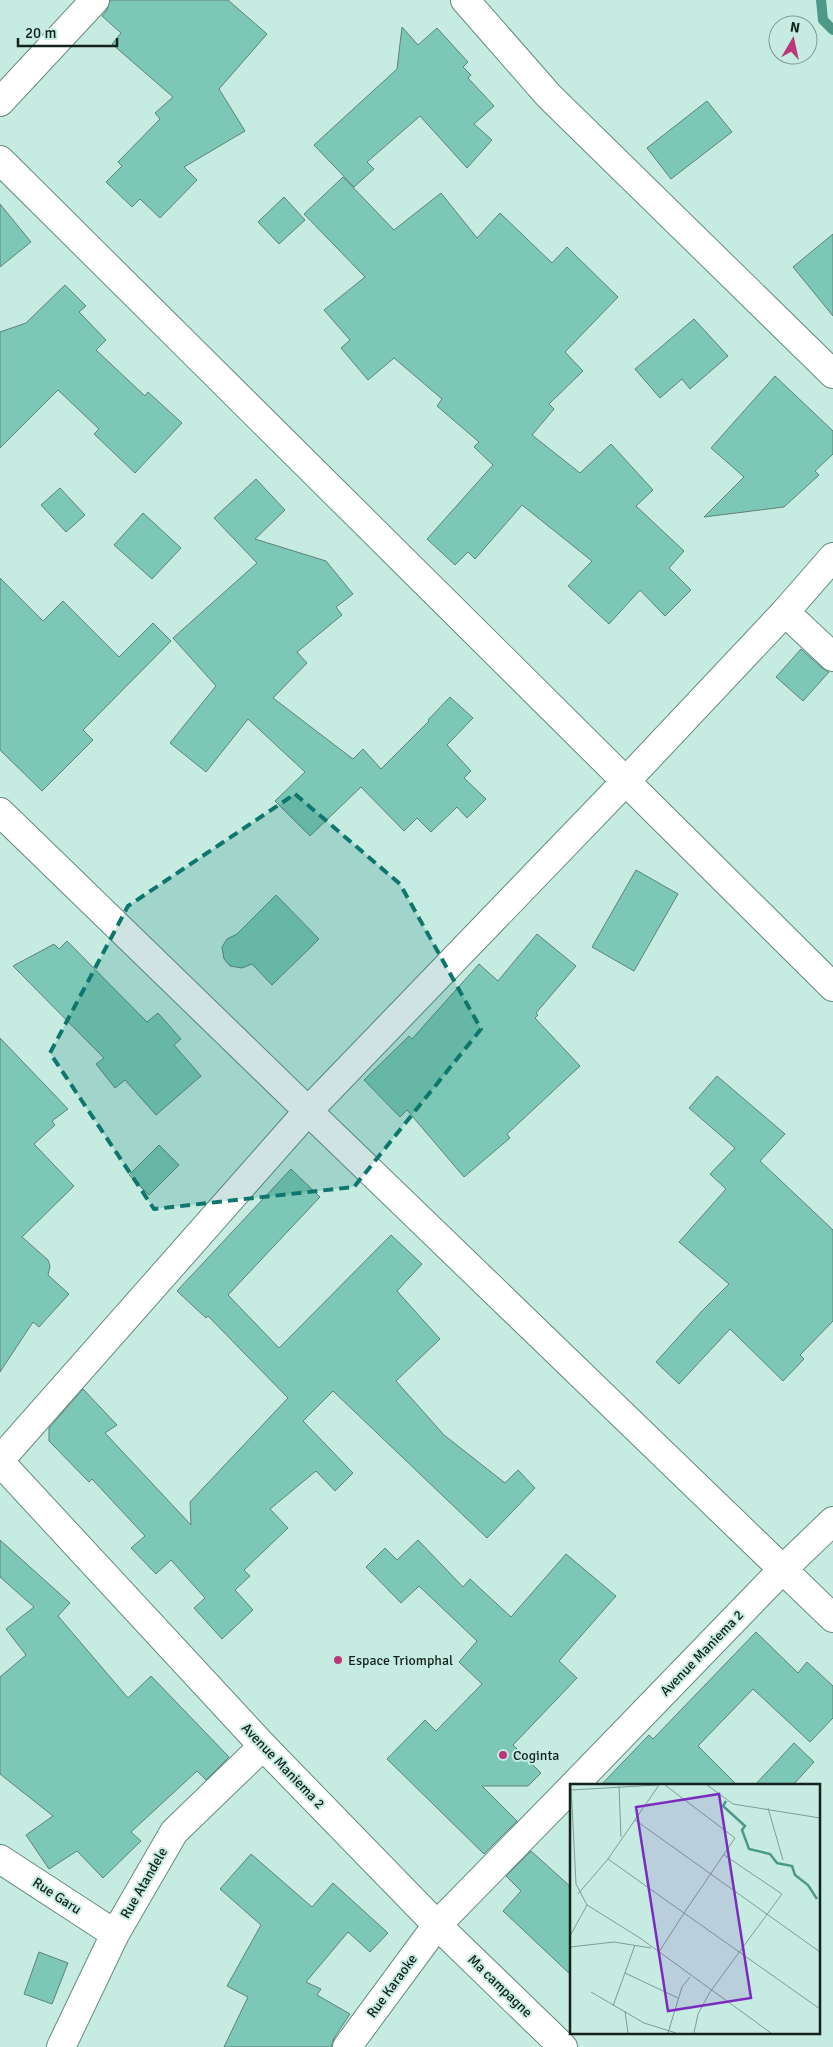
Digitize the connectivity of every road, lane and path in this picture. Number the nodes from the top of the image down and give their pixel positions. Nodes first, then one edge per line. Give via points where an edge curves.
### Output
1 (95, 0) edge
2 (465, 0) edge
3 (0, 102) edge
4 (0, 160) edge
5 (833, 374) edge
6 (833, 557) edge
7 (785, 612) junction
8 (833, 657) edge
9 (626, 781) junction
10 (0, 812) edge
11 (833, 986) edge
12 (308, 1111) junction
13 (0, 1461) edge
14 (833, 1521) edge
15 (783, 1570) junction
16 (833, 1618) edge
17 (263, 1746) junction
18 (574, 1784) edge
19 (570, 1788) edge
20 (0, 1859) edge
21 (437, 1925) junction
22 (115, 1934) junction
23 (61, 2047) edge
24 (347, 2047) edge
25 (563, 2047) edge

1 - 3 street
2 - 5 street via 549,96
4 - 9 street
6 - 7 street
7 - 8 street
7 - 9 street
9 - 11 street
9 - 12 street
10 - 12 street
12 - 13 street
12 - 15 street
13 - 17 street, Avenue Maniema 2
14 - 15 street, Avenue Maniema 2
15 - 16 street
15 - 18 street, Avenue Maniema 2
17 - 21 street, Avenue Maniema 2
17 - 22 street, Rue Atandele via 174,1832
19 - 21 street, Avenue Maniema 2
20 - 22 street, Rue Garu
21 - 24 street, Rue Karaoke
21 - 25 street, Ma campagne
22 - 23 street, Rue Atandele

